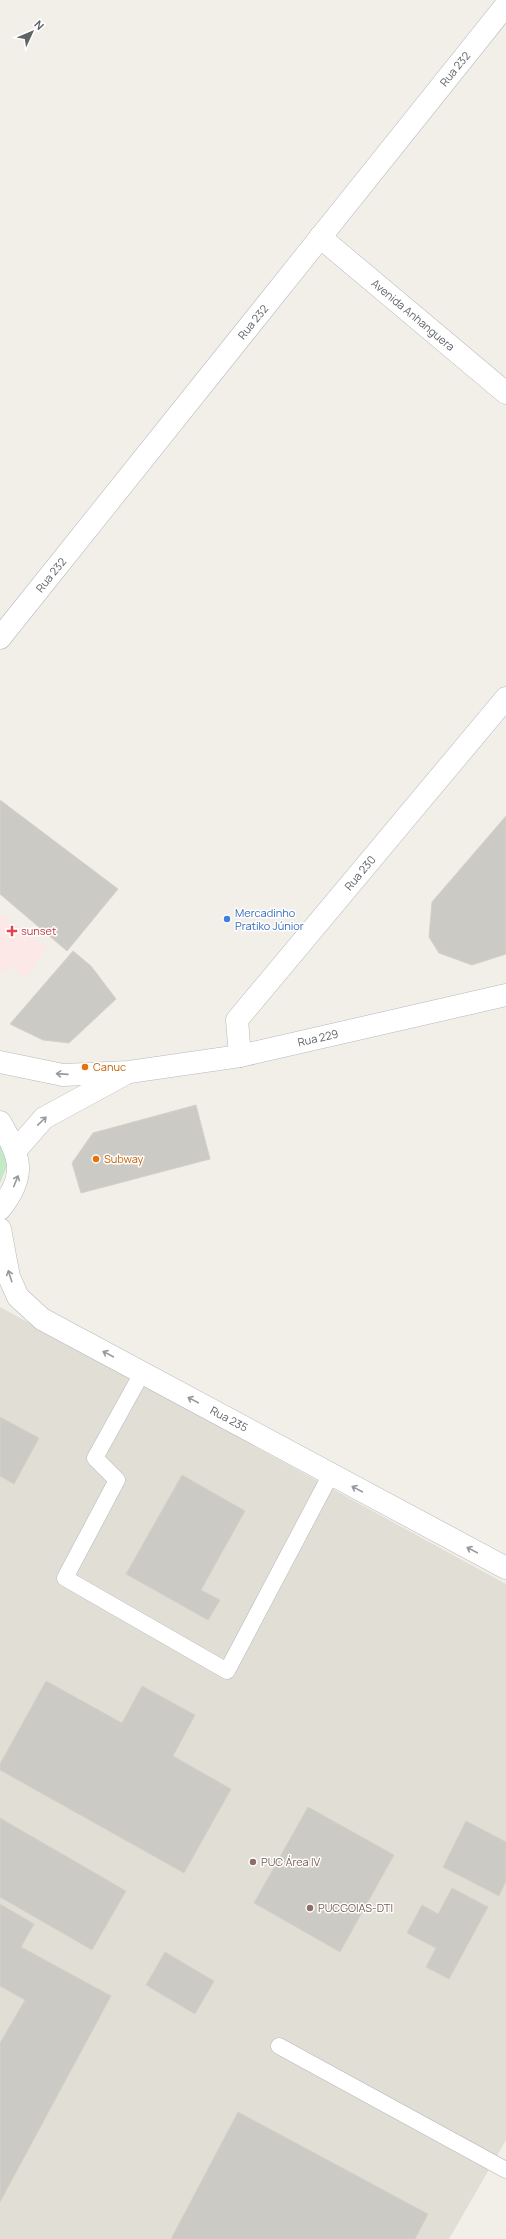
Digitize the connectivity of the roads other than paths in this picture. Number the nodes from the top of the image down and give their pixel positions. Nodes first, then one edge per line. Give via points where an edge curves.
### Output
1 (506, 5) edge
2 (320, 237) junction
3 (506, 393) edge
4 (0, 638) edge
5 (506, 698) edge
6 (506, 995) edge
7 (240, 1056) junction
8 (0, 1062) edge
9 (129, 1072) junction
10 (0, 1122) edge
11 (16, 1150) junction
12 (0, 1208) edge
13 (0, 1229) edge
14 (142, 1373) junction
15 (331, 1474) junction
16 (506, 1568) edge
17 (279, 2046) dead end
18 (506, 2170) edge

1 - 2 street, Rua 232
2 - 3 street, Avenida Anhanguera
2 - 4 street, Rua 232
5 - 7 street, Rua 230 via 237,1020
6 - 7 street, Rua 229
7 - 9 street, Rua 229
9 -> 8 street, Rua 229 via 63,1075
11 -> 9 street, Rua 229 via 44,1118
10 - 11 street
12 -> 11 street via 19,1177
14 -> 13 street, Rua 235 via 42,1319 18,1297 10,1277
15 -> 14 street, Rua 235
14 - 15 lane via 96,1458 117,1480 65,1578 227,1671
16 -> 15 street, Rua 235
17 - 18 lane

